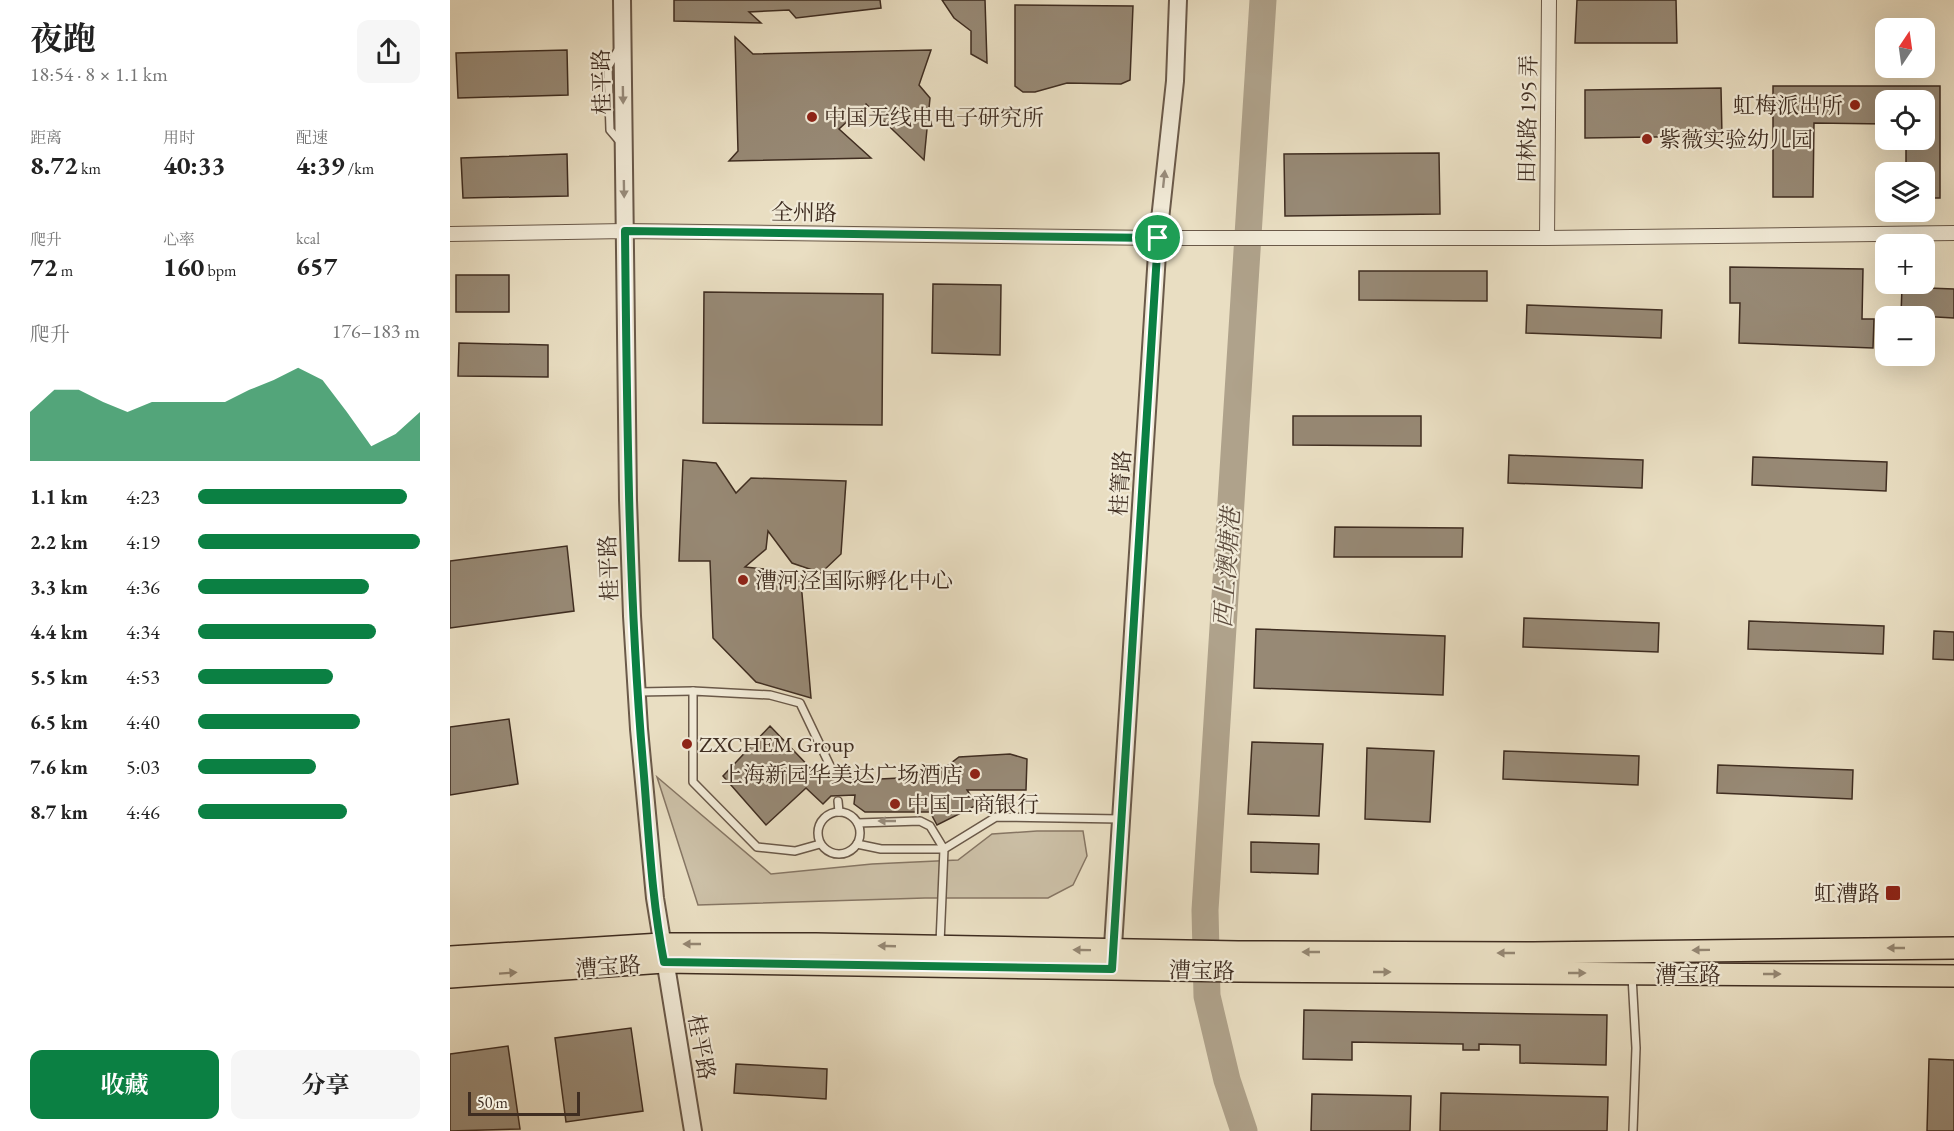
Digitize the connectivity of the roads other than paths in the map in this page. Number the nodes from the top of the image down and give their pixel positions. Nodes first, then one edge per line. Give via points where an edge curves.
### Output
1 (622, 0) edge
2 (1178, 0) edge
3 (1549, 0) edge
4 (625, 231) junction
5 (1954, 233) edge
6 (450, 234) edge
7 (1158, 238) junction
8 (1547, 238) junction
9 (693, 691) junction
10 (637, 692) junction
11 (833, 772) dead end
12 (838, 801) dead end
13 (839, 812) junction
14 (1120, 819) junction
15 (858, 823) junction
16 (820, 844) junction
17 (857, 844) junction
18 (944, 849) junction
19 (940, 948) junction
20 (1954, 948) edge
21 (663, 953) junction
22 (450, 957) edge
23 (1112, 959) junction
24 (1238, 961) junction
25 (1632, 973) junction
26 (1954, 976) edge
27 (450, 977) edge
28 (693, 1131) edge
29 (1633, 1131) edge

1 -> 4 street, 桂平路
7 -> 2 street, 桂箐路
3 - 8 street, 田林路 195 弄
4 - 6 street, 全州路
4 - 7 street, 全州路
4 - 10 street, 桂平路 via 628,500
5 - 8 street, 全州路
7 - 8 street, 全州路
7 - 14 street, 桂箐路
9 - 10 lane
9 - 11 lane via 770,695 800,702
9 - 16 lane via 693,782 757,847 795,851
10 - 21 street, 桂平路
12 - 13 lane
13 - 15 lane
13 - 16 lane via 820,823
14 - 18 lane via 996,817
14 - 23 street, 桂箐路
15 - 17 lane
18 -> 15 lane via 930,826 920,821
16 - 17 lane via 839,855 850,852
17 - 18 lane via 881,849
18 - 19 lane
19 -> 21 main road, 漕宝路 via 816,944
23 -> 19 main road, 漕宝路
20 -> 24 main road, 漕宝路
21 - 22 main road, 漕宝路
21 - 23 main road, 漕宝路
27 -> 21 main road, 漕宝路
21 - 28 street, 桂平路
23 - 24 main road, 漕宝路
24 -> 25 main road, 漕宝路
25 -> 26 main road, 漕宝路
25 - 29 lane via 1636,1048

